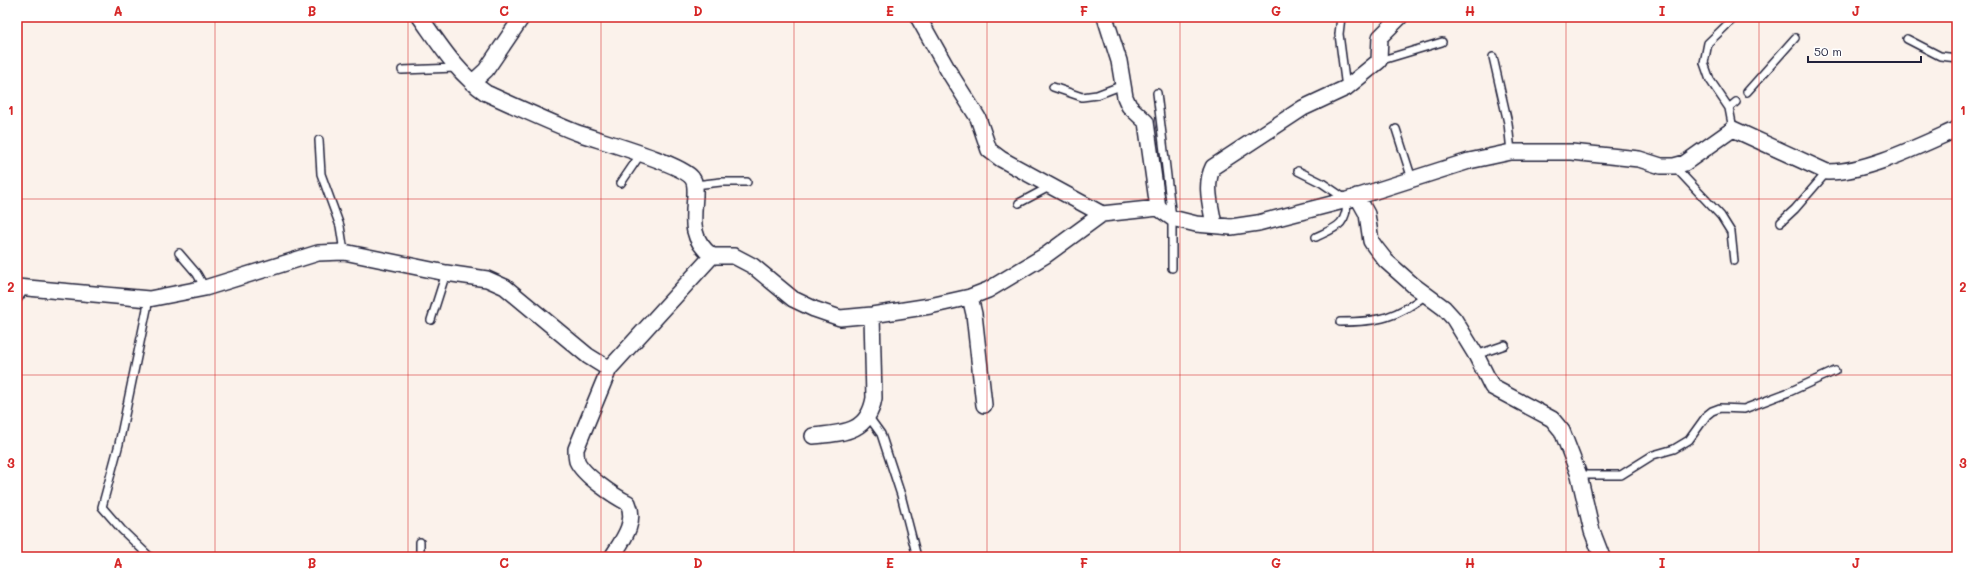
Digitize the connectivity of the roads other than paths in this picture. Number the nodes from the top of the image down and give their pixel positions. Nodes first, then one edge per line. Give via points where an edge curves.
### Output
1 (420, 17) edge
2 (522, 17) edge
3 (918, 17) edge
4 (1105, 17) edge
5 (1340, 17) edge
6 (1400, 17) edge
7 (1735, 17) edge
8 (1795, 38) dead end
9 (1907, 39) dead end
10 (1442, 42) dead end
11 (1493, 57) dead end
12 (1957, 58) edge
13 (1379, 61) junction
14 (457, 68) junction
15 (402, 70) dead end
16 (472, 84) junction
17 (1123, 85) junction
18 (1052, 87) dead end
19 (1346, 88) junction
20 (1747, 92) dead end
21 (1157, 93) dead end
22 (1736, 102) dead end
23 (1729, 108) junction
24 (1396, 129) dead end
25 (1733, 129) junction
26 (1957, 129) edge
27 (318, 140) dead end
28 (1511, 152) junction
29 (640, 155) junction
30 (1674, 166) junction
31 (1298, 171) dead end
32 (1827, 172) junction
33 (1412, 179) junction
34 (747, 182) dead end
35 (621, 183) dead end
36 (695, 185) junction
37 (1051, 186) junction
38 (1352, 198) junction
39 (1019, 203) dead end
40 (1158, 208) junction
41 (1102, 214) junction
42 (1172, 218) junction
43 (1781, 222) dead end
44 (1214, 225) junction
45 (1316, 237) dead end
46 (344, 252) junction
47 (179, 253) dead end
48 (712, 256) junction
49 (1734, 261) dead end
50 (1172, 268) dead end
51 (446, 273) junction
52 (205, 288) junction
53 (20, 292) edge
54 (1427, 294) junction
55 (970, 297) junction
56 (149, 299) junction
57 (872, 315) junction
58 (431, 320) dead end
59 (1340, 322) dead end
60 (1505, 345) dead end
61 (1476, 356) junction
62 (610, 369) junction
63 (1835, 371) dead end
64 (984, 405) dead end
65 (868, 416) junction
66 (813, 436) dead end
67 (1579, 475) junction
68 (420, 542) dead end
69 (150, 557) edge
70 (420, 557) edge
71 (612, 557) edge
72 (916, 557) edge
73 (1602, 557) edge

1 - 14 street
2 - 16 street via 486,70
3 - 37 street via 978,118 989,150
4 - 17 street via 1119,61
5 - 19 lane via 1339,34
6 - 13 street via 1380,37
7 - 23 lane via 1708,43 1704,63 1710,80
8 - 20 lane
9 - 12 lane via 1940,56
10 - 13 lane
11 - 28 lane via 1508,123
13 - 19 street
14 - 15 lane
14 - 16 street
16 - 29 street via 486,93 576,132
17 - 18 lane via 1097,95 1082,97
17 - 40 street via 1129,106 1146,122
19 - 44 street via 1303,108 1213,167 1208,184
21 - 42 lane
22 - 23 lane
23 - 25 lane
24 - 33 lane
25 - 30 street via 1685,163
25 - 32 street
26 - 32 street via 1898,156 1839,172
27 - 46 lane via 321,174 340,226
28 - 30 street via 1571,152 1639,158 1661,166
28 - 33 street via 1469,161
29 - 35 lane
29 - 36 street via 683,170 692,178
30 - 49 lane via 1721,216 1731,232
31 - 38 lane
32 - 43 lane
33 - 38 street
34 - 36 lane
36 - 48 street via 693,220 697,241 701,248
37 - 39 lane
37 - 41 street
38 - 44 street via 1258,223 1230,228
38 - 45 lane via 1347,214 1337,227
38 - 54 street via 1367,214 1371,241 1375,248 1413,285
40 - 41 street
40 - 42 street
41 - 55 street via 1046,255 988,290
42 - 44 street
42 - 50 lane
46 - 51 street
46 - 52 street via 318,253
47 - 52 lane
48 - 57 street via 734,256 753,266 793,299 814,309 840,318
48 - 62 street
51 - 58 lane
51 - 62 street via 487,279 505,287 588,356
52 - 56 street
53 - 56 street
54 - 59 lane via 1412,306 1387,318 1371,322
54 - 61 street via 1454,319
55 - 57 street
55 - 64 street
56 - 69 lane via 102,507
57 - 65 street via 874,398 872,411
60 - 61 lane
61 - 67 street via 1492,387 1552,419 1564,436
62 - 71 street via 576,449 576,459 587,474 628,503 631,509 628,532
63 - 67 lane via 1790,392 1744,409 1720,408 1712,411 1690,440 1674,449 1653,455 1621,475
65 - 66 street via 863,423 853,429
65 - 72 lane via 882,434
67 - 73 street via 1592,531
68 - 70 lane

